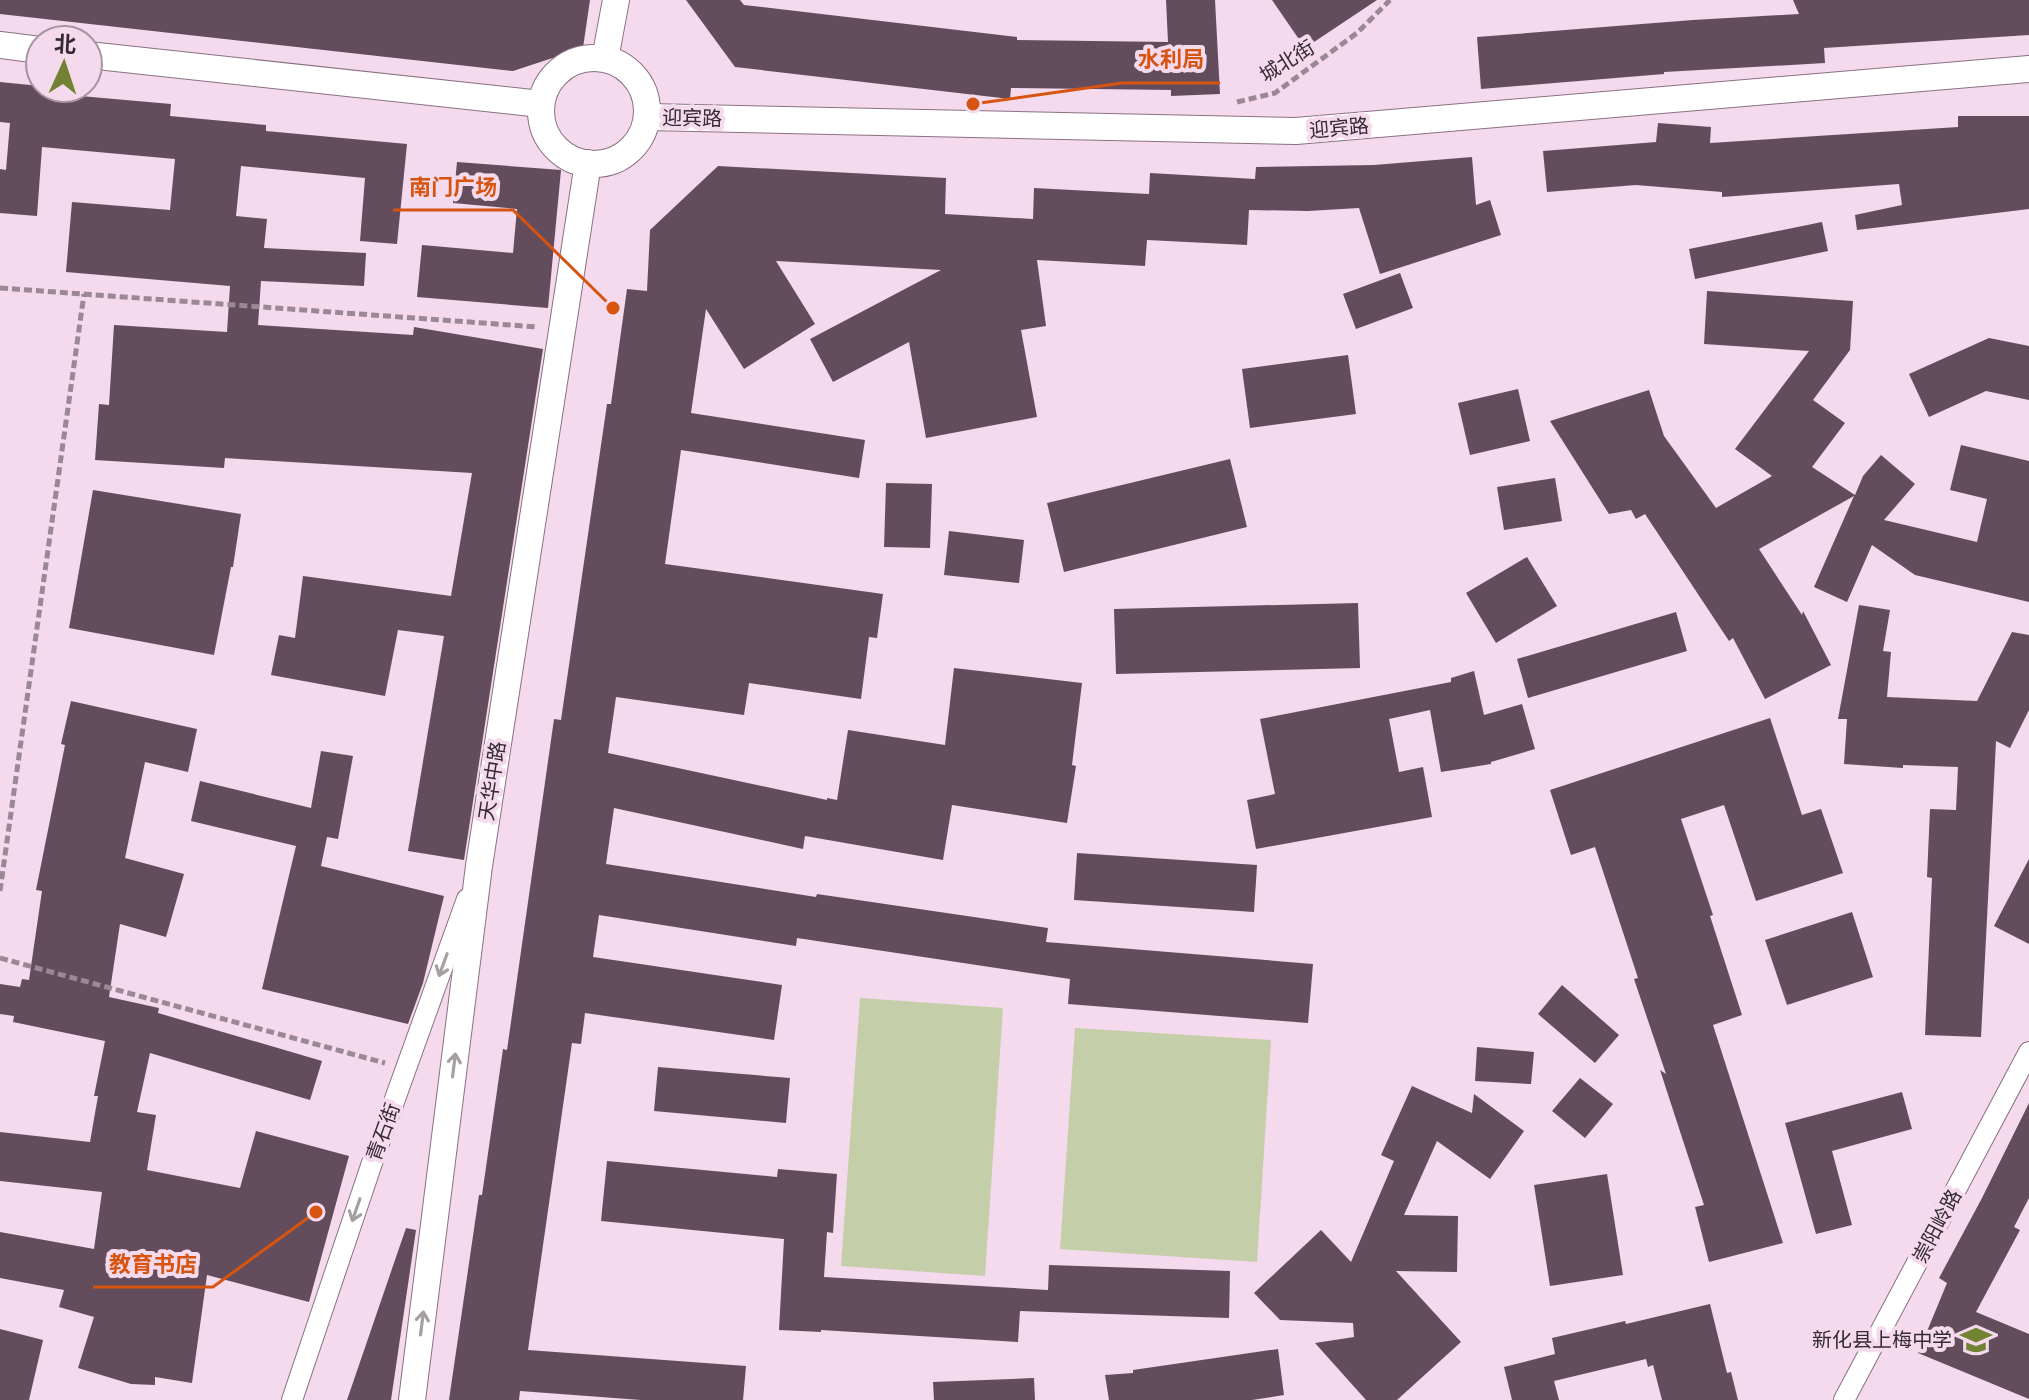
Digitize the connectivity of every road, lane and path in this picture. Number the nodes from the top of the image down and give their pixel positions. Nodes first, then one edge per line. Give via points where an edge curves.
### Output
1 (616, 0) edge
2 (1390, 0) edge
3 (0, 45) edge
4 (24, 48) edge
5 (104, 57) edge
6 (605, 59) junction
7 (2029, 69) edge
8 (541, 104) junction
9 (1229, 104) dead end
10 (647, 117) junction
11 (588, 163) junction
12 (0, 288) edge
13 (84, 294) junction
14 (562, 330) junction
15 (479, 866) junction
16 (0, 891) edge
17 (0, 958) edge
18 (2029, 1052) edge
19 (406, 1068) junction
20 (292, 1400) edge
21 (412, 1400) edge
22 (1844, 1400) edge

1 - 6 street
2 - 9 path, 城北街 via 1357,33 1275,93
3 - 4 street
5 - 8 street
6 - 8 street via 577,59 562,67 549,80
6 - 10 street via 628,69 640,82
7 - 10 street, 迎宾路 via 1296,131
8 - 11 street via 543,130 552,145 566,157
10 - 11 street via 632,149 617,159
11 - 14 street, 天华中路
12 - 13 path
13 - 14 path
13 - 16 path
14 - 15 street, 天华中路
15 -> 19 street, 青石街
21 -> 15 street, 天华中路
17 - 19 path
18 - 22 street, 崇阳岭路
19 -> 20 street, 青石街

